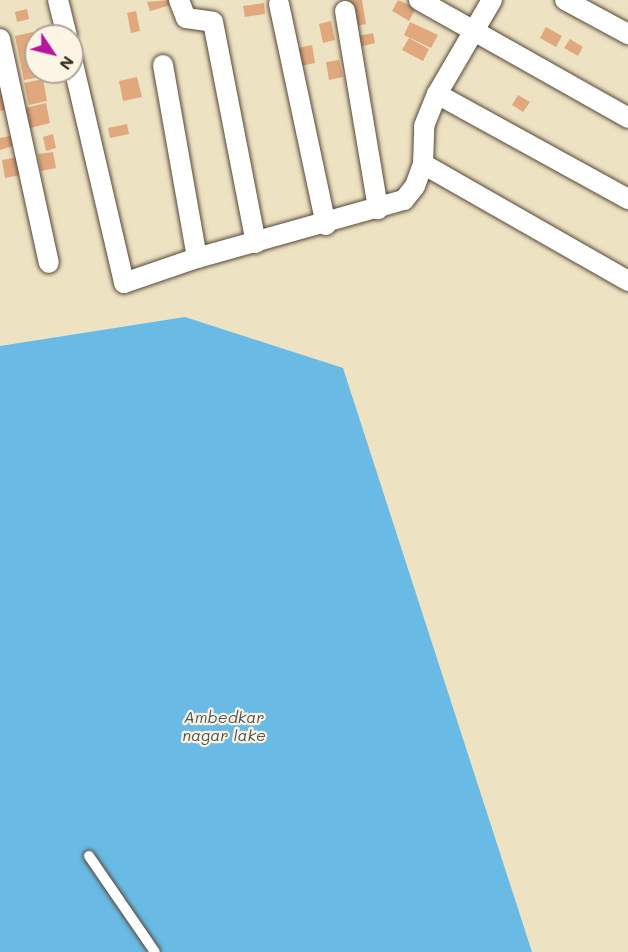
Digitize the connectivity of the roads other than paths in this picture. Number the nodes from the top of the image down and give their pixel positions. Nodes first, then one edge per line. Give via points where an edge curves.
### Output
1 (58, 0) edge
2 (179, 0) edge
3 (419, 0) edge
4 (492, 0) edge
5 (565, 0) edge
6 (279, 4) dead end
7 (345, 11) dead end
8 (64, 24) edge
9 (472, 33) junction
10 (628, 34) edge
11 (0, 39) edge
12 (163, 65) dead end
13 (78, 84) edge
14 (437, 94) junction
15 (628, 118) edge
16 (423, 164) junction
17 (628, 199) edge
18 (378, 208) junction
19 (326, 225) junction
20 (255, 243) junction
21 (197, 258) junction
22 (49, 263) dead end
23 (628, 281) edge
24 (89, 856) dead end
25 (155, 952) edge

1 - 8 street
2 - 20 street via 186,18 213,22
3 - 9 street
4 - 9 street
5 - 10 street
6 - 19 street
7 - 18 street
9 - 14 street
9 - 15 street
11 - 22 street
12 - 21 street
13 - 21 street via 124,283
14 - 16 street via 424,126
14 - 17 street
16 - 18 street via 415,186 404,200
16 - 23 street
18 - 19 street
19 - 20 street
20 - 21 street
24 - 25 lane

